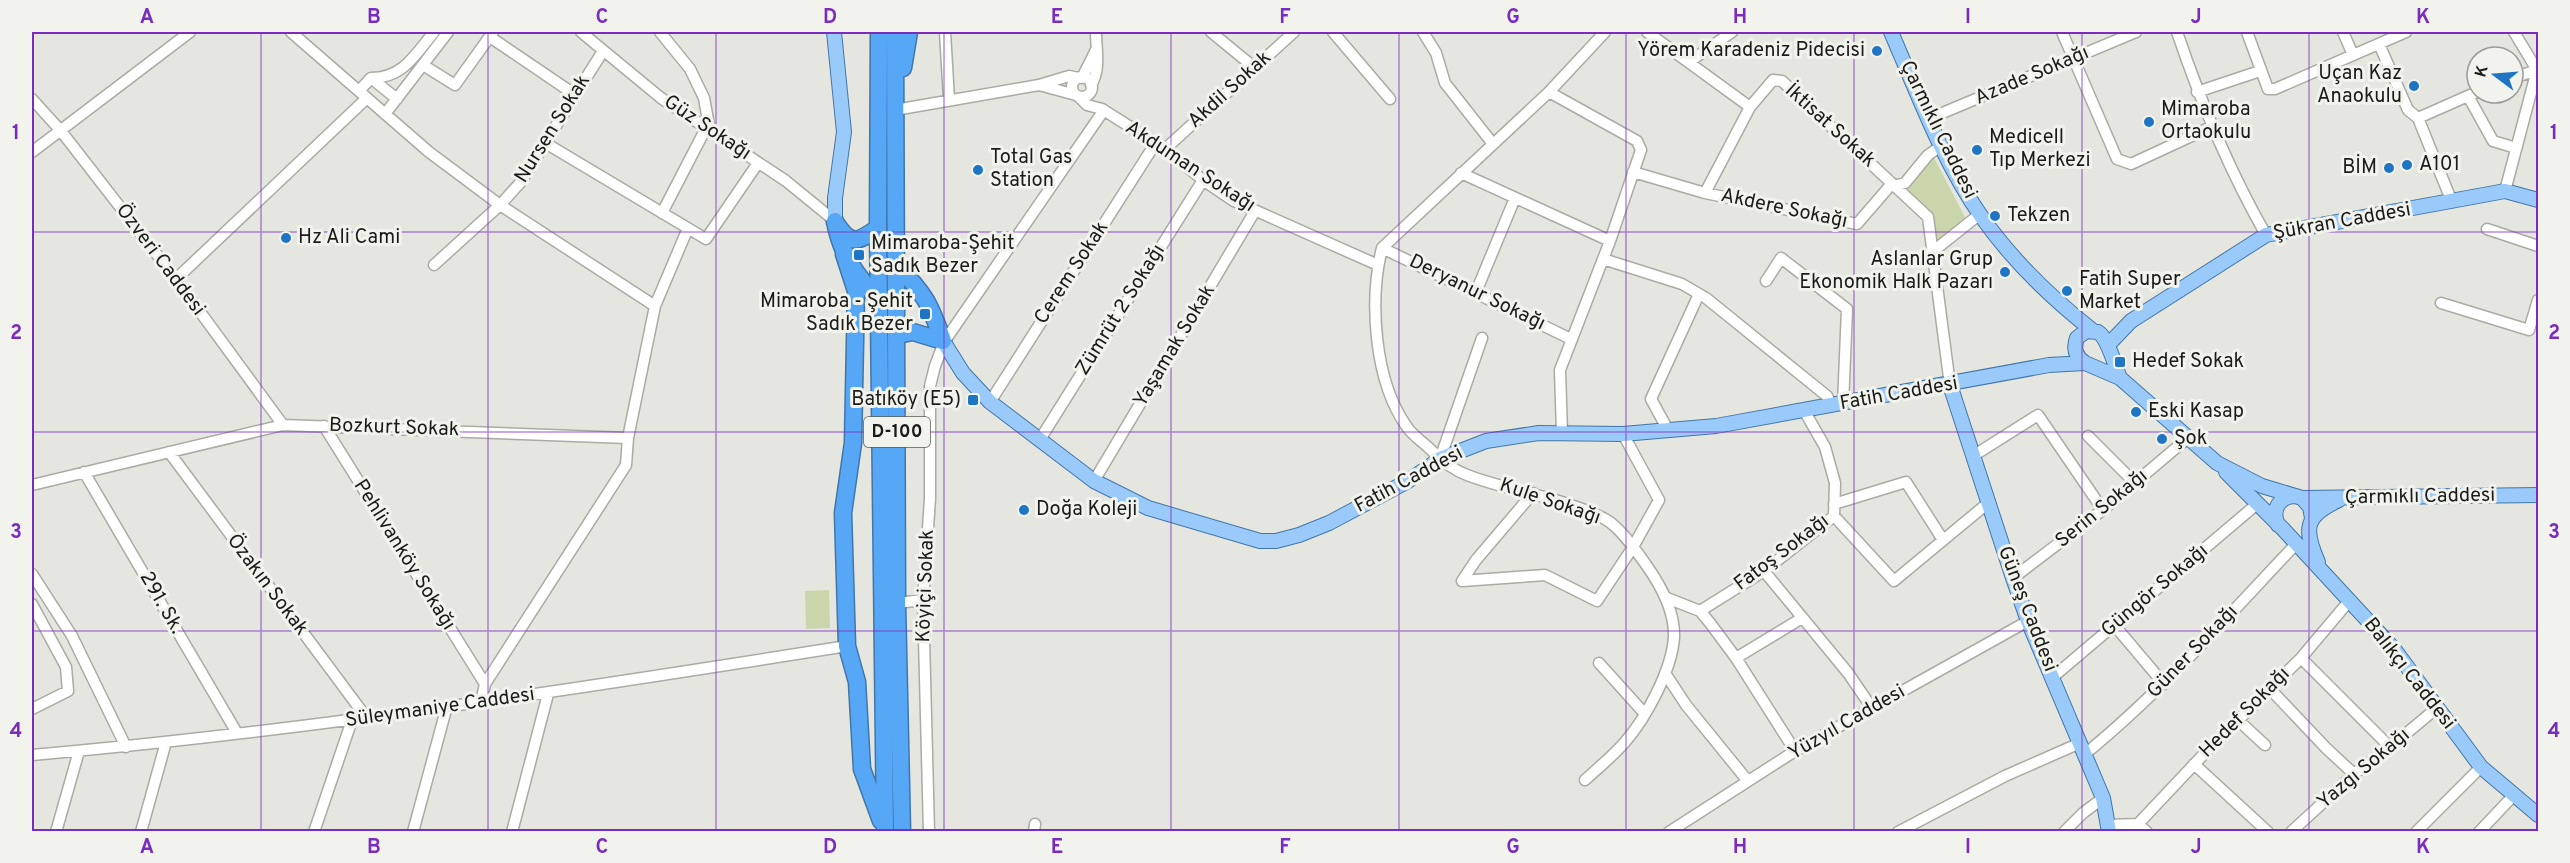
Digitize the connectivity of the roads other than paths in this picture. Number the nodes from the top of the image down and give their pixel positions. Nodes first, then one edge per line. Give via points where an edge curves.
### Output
1 (190, 32) edge
2 (291, 32) edge
3 (434, 32) edge
4 (448, 32) edge
5 (581, 32) edge
6 (660, 32) edge
7 (834, 32) edge
8 (879, 32) edge
9 (895, 32) edge
10 (909, 32) edge
11 (945, 32) edge
12 (1095, 32) edge
13 (1211, 32) edge
14 (1294, 32) edge
15 (1333, 32) edge
16 (1423, 32) edge
17 (1605, 32) edge
18 (1647, 32) edge
19 (1732, 32) edge
20 (1891, 32) edge
21 (2062, 32) edge
22 (2136, 32) edge
23 (2177, 32) edge
24 (2247, 32) edge
25 (2343, 32) edge
26 (2406, 32) edge
27 (2514, 32) edge
28 (492, 34) edge
29 (2379, 44) junction
30 (1096, 50) junction
31 (603, 51) junction
32 (2353, 55) junction
33 (2074, 59) junction
34 (1689, 62) junction
35 (423, 65) junction
36 (1255, 68) junction
37 (2538, 69) edge
38 (2260, 71) junction
39 (370, 78) junction
40 (1080, 78) junction
41 (1039, 85) junction
42 (1091, 87) junction
43 (1549, 92) junction
44 (2198, 92) junction
45 (363, 94) junction
46 (574, 94) junction
47 (1077, 96) junction
48 (2465, 97) edge
49 (32, 99) edge
50 (397, 99) junction
51 (949, 99) junction
52 (1390, 99) dead end
53 (2478, 105) edge
54 (1750, 107) junction
55 (895, 110) junction
56 (1103, 110) junction
57 (385, 114) junction
58 (2418, 118) junction
59 (1928, 119) junction
60 (2211, 127) junction
61 (708, 129) junction
62 (61, 131) junction
63 (547, 144) junction
64 (1493, 144) junction
65 (1941, 146) junction
66 (1160, 147) junction
67 (2516, 148) junction
68 (32, 152) edge
69 (758, 163) junction
70 (1633, 172) junction
71 (1461, 173) junction
72 (1203, 180) junction
73 (1896, 185) junction
74 (2505, 191) junction
75 (1705, 193) junction
76 (1515, 198) junction
77 (2538, 200) edge
78 (2452, 202) junction
79 (500, 205) junction
80 (1256, 211) junction
81 (662, 213) junction
82 (1980, 214) junction
83 (835, 221) junction
84 (688, 228) junction
85 (878, 228) junction
86 (2487, 229) dead end
87 (2266, 235) junction
88 (1610, 241) junction
89 (2538, 246) edge
90 (1382, 248) junction
91 (1931, 253) junction
92 (844, 254) junction
93 (1603, 259) junction
94 (434, 265) dead end
95 (896, 265) junction
96 (1378, 265) junction
97 (176, 279) junction
98 (1766, 281) dead end
99 (1476, 292) junction
100 (1699, 294) junction
101 (879, 299) junction
102 (2538, 300) edge
103 (2441, 303) dead end
104 (655, 306) junction
105 (2061, 306) junction
106 (2131, 321) junction
107 (2095, 331) junction
108 (897, 335) junction
109 (1482, 338) dead end
110 (1571, 339) junction
111 (943, 341) junction
112 (2076, 341) junction
113 (2108, 348) junction
114 (2088, 364) junction
115 (2049, 366) junction
116 (2120, 378) junction
117 (1950, 385) junction
118 (990, 402) junction
119 (1837, 405) junction
120 (1805, 412) junction
121 (284, 424) junction
122 (324, 426) junction
123 (1668, 430) junction
124 (1562, 434) junction
125 (1623, 434) junction
126 (2088, 436) dead end
127 (2189, 437) junction
128 (628, 438) junction
129 (1039, 441) junction
130 (169, 452) junction
131 (1973, 456) junction
132 (1440, 459) junction
133 (2217, 463) junction
134 (84, 472) junction
135 (1094, 481) junction
136 (2135, 483) junction
137 (32, 485) edge
138 (1533, 493) junction
139 (2538, 495) edge
140 (2299, 497) junction
141 (2343, 499) junction
142 (1988, 503) junction
143 (1834, 504) junction
144 (2257, 504) junction
145 (2103, 510) junction
146 (1834, 516) junction
147 (2310, 521) junction
148 (2281, 527) junction
149 (1943, 540) junction
150 (2296, 544) junction
151 (1633, 547) junction
152 (1764, 571) junction
153 (2322, 573) junction
154 (32, 574) edge
155 (2013, 579) junction
156 (1667, 598) junction
157 (923, 600) junction
158 (2350, 600) junction
159 (897, 603) junction
160 (32, 604) edge
161 (1700, 611) junction
162 (1802, 618) junction
163 (2028, 621) junction
164 (2115, 626) junction
165 (847, 646) junction
166 (1736, 658) junction
167 (2301, 658) junction
168 (1599, 663) dead end
169 (1665, 674) junction
170 (2053, 677) junction
171 (485, 684) junction
172 (2164, 684) junction
173 (2271, 690) junction
174 (548, 694) junction
175 (480, 702) junction
176 (447, 706) junction
177 (33, 707) edge
178 (2438, 707) junction
179 (1872, 708) junction
180 (1645, 714) junction
181 (366, 717) junction
182 (352, 720) junction
183 (2239, 721) junction
184 (237, 733) junction
185 (166, 742) junction
186 (2265, 745) dead end
187 (126, 747) junction
188 (2390, 747) junction
189 (2082, 748) junction
190 (79, 751) junction
191 (1795, 752) junction
192 (32, 755) edge
193 (2194, 764) junction
194 (2481, 767) junction
195 (2354, 774) junction
196 (1585, 780) dead end
197 (1747, 780) junction
198 (2514, 795) junction
199 (2103, 798) junction
200 (2538, 815) edge
201 (2108, 828) edge
202 (2143, 828) edge
203 (56, 831) edge
204 (141, 831) edge
205 (314, 831) edge
206 (413, 831) edge
207 (512, 831) edge
208 (884, 831) edge
209 (902, 831) edge
210 (929, 831) edge
211 (1669, 831) edge
212 (1898, 831) edge
213 (2064, 831) edge
214 (2268, 831) edge
215 (2291, 831) edge
216 (2416, 831) edge
217 (2480, 831) edge

1 - 62 street
2 - 45 street
3 - 39 street via 396,73 387,78
4 - 35 street
5 - 31 street, Güz Sokağı
6 - 61 street via 690,69 704,98
7 - 83 main road via 844,132 834,198
8 - 85 highway, D-100
9 - 55 highway, D-100
10 - 55 highway
11 - 51 street
12 - 30 street
13 - 36 street
14 - 36 street, Akdil Sokak
15 - 52 street
16 - 64 street via 1436,53 1445,83
17 - 43 street
18 - 34 street
19 - 34 street
20 - 59 main road, Çarmıklı Caddesi
21 - 33 street
22 - 33 street, Azade Sokağı
23 - 44 street
24 - 38 street
25 - 32 street
26 - 29 street
27 - 37 street
28 - 35 street via 455,85
28 - 46 street
29 - 32 street
29 - 58 street via 2408,111
30 - 40 street
30 - 42 street via 1097,77
31 - 46 street, Nursen Sokak
31 - 61 street, Güz Sokağı
32 - 38 street via 2275,88 2268,88
33 - 59 street, Azade Sokağı
33 - 60 street via 2117,159 2131,164
34 - 54 street
35 - 50 street
36 - 66 street, Akdil Sokak
37 - 67 street
38 - 44 street
39 - 45 street
39 - 50 street
40 - 41 street via 1069,76
40 - 42 street via 1088,80
40 - 47 street via 1072,86
41 - 47 street, Akduman Sokağı
41 - 51 street
42 - 47 street via 1088,95
42 - 56 street, Akduman Sokağı
43 - 64 street
43 - 70 street via 1637,141 1641,150
44 - 60 street
45 - 57 street
45 - 97 street
46 - 63 street, Nursen Sokak
47 - 56 street, Akduman Sokağı via 1087,105
48 - 58 street
49 - 62 street, Özveri Caddesi
50 - 57 street
51 - 55 street
53 - 67 street via 2493,141
54 - 73 street, İktisat Sokak via 1773,80 1782,81
54 - 75 street, İktisat Sokak
55 - 95 highway, D-100
56 - 66 street, Akduman Sokağı
56 - 111 street, Köyiçi Sokak
57 - 79 street
58 - 78 street
59 - 65 main road, Çarmıklı Caddesi
60 - 87 street
61 - 69 street, Güz Sokağı
61 - 81 street
62 - 68 street
62 - 97 street, Özveri Caddesi
63 - 79 street, Nursen Sokak
63 - 81 street
64 - 71 street
65 - 73 street, Akdere Sokağı via 1929,154 1905,183
65 - 82 main road, Çarmıklı Caddesi
66 - 72 street, Akduman Sokağı
66 - 118 street, Cerem Sokak
67 - 74 street
69 - 83 street, Güz Sokağı
69 - 84 street via 706,238
70 - 75 street, Akdere Sokağı
70 - 88 street
71 - 76 street
71 - 90 street
72 - 80 street, Akduman Sokağı
72 - 129 street, Zümrüt 2 Sokağı
73 - 75 street, Akdere Sokağı via 1888,187 1857,224
73 - 91 street, İktisat Sokak via 1928,217
74 - 77 main road, Şükran Caddesi
74 - 78 main road, Şükran Caddesi
76 - 88 street
76 - 99 street
78 - 87 main road, Şükran Caddesi
79 - 94 street, Nursen Sokak
79 - 104 street
80 - 96 street, Akduman Sokağı
80 - 135 street, Yaşamak Sokak
81 - 84 street
82 - 91 street
82 - 105 main road, Çarmıklı Caddesi via 2014,259
83 - 85 highway via 844,236 851,239 861,239
83 - 92 highway
84 - 104 street
85 - 101 highway, D-100
86 - 89 street
87 - 106 main road, Şükran Caddesi
88 - 93 street
90 - 96 street, Kule Sokağı
90 - 99 street, Deryanur Sokağı
91 - 117 street, İktisat Sokak
92 - 101 highway
92 - 165 highway via 856,291 853,443 843,513
93 - 100 street via 1682,284
93 - 110 street
95 - 108 highway, D-100
95 - 111 highway via 917,285 930,305
96 - 132 street, Kule Sokağı via 1377,335 1387,384 1408,428
97 - 121 street, Özveri Caddesi
98 - 119 street via 1781,258 1847,309
99 - 110 street, Deryanur Sokağı
100 - 119 street
100 - 123 street via 1652,399
101 - 208 highway, D-100
102 - 103 street via 2529,330
104 - 128 street
105 - 107 main road
105 - 112 main road
106 - 107 main road
106 - 113 main road
107 - 112 main road via 2086,331
107 - 113 main road via 2103,335
108 - 111 highway via 913,332
108 - 159 highway, D-100
109 - 132 street
110 - 124 street via 1560,370
111 - 118 main road, Fatih Caddesi via 963,373
111 - 157 street, Köyiçi Sokak via 930,386 930,499
112 - 114 main road via 2077,355
112 - 115 main road
113 - 114 main road via 2102,360
113 - 116 main road
114 - 115 main road, Fatih Caddesi
114 - 116 main road
115 - 117 main road, Fatih Caddesi
116 - 127 main road, Çarmıklı Caddesi
117 - 119 main road, Fatih Caddesi
117 - 131 main road, Güneş Caddesi
118 - 129 main road, Fatih Caddesi
119 - 120 main road, Fatih Caddesi
120 - 123 main road, Fatih Caddesi
120 - 143 street, Fatoş Sokağı via 1825,447 1835,483
121 - 122 street, Bozkurt Sokak
121 - 130 street, Bozkurt Sokak
122 - 128 street, Bozkurt Sokak
122 - 171 street, Pehlivanköy Sokağı
123 - 125 main road, Fatih Caddesi
124 - 125 main road, Fatih Caddesi
124 - 132 main road, Fatih Caddesi via 1515,435 1486,441
125 - 151 street via 1659,500
126 - 136 street
127 - 133 main road, Çarmıklı Caddesi
127 - 136 street, Serin Sokağı
128 - 171 street via 626,465
129 - 135 main road, Fatih Caddesi
130 - 134 street, Bozkurt Sokak
130 - 181 street, Özakın Sokak
131 - 142 main road, Güneş Caddesi
131 - 145 street via 2038,415
132 - 135 main road, Fatih Caddesi via 1408,481 1329,523 1276,541 1260,541 1148,507
132 - 138 street, Kule Sokağı via 1465,475
133 - 140 main road, Çarmıklı Caddesi via 2262,486
133 - 144 main road, Balıkçı Caddesi
134 - 137 street, Bozkurt Sokak
134 - 184 street, 291. Sk.
136 - 145 street, Serin Sokağı
138 - 151 street, Kule Sokağı via 1607,520
138 - 151 street via 1462,581 1545,575 1597,601
139 - 141 main road, Çarmıklı Caddesi
140 - 141 main road, Çarmıklı Caddesi
140 - 147 main road via 2310,507
140 - 148 main road via 2290,496 2279,502 2275,513
141 - 147 main road via 2320,509
142 - 149 street
142 - 155 main road, Güneş Caddesi
143 - 146 street, Fatoş Sokağı
143 - 149 street via 1906,482
144 - 148 main road, Balıkçı Caddesi
144 - 164 street, Güngör Sokağı
145 - 155 street, Serin Sokağı
146 - 149 street via 1893,581
146 - 152 street, Fatoş Sokağı
147 - 148 main road via 2300,532 2288,532
147 - 153 main road via 2312,549
148 - 150 main road, Balıkçı Caddesi
150 - 153 main road, Balıkçı Caddesi
150 - 172 street, Güner Sokağı
151 - 156 street, Kule Sokağı
152 - 161 street, Fatoş Sokağı
152 - 162 street
153 - 158 main road, Balıkçı Caddesi
154 - 187 street via 72,636
155 - 163 main road, Güneş Caddesi
156 - 161 street
156 - 169 street, Kule Sokağı via 1674,636
157 - 159 street
157 - 210 street, Köyiçi Sokak
158 - 167 street, Hedef Sokağı
158 - 178 main road, Balıkçı Caddesi
159 - 209 highway, D-100
160 - 177 street via 66,667 68,691
161 - 166 street
162 - 166 street
162 - 179 street
163 - 170 main road, Güneş Caddesi
163 - 179 street, Yüzyıl Caddesi
164 - 170 street, Güngör Sokağı
164 - 172 street
165 - 174 street, Süleymaniye Caddesi
165 - 208 highway via 857,682 862,770
166 - 191 street
167 - 173 street, Hedef Sokağı
167 - 188 street
168 - 180 street
169 - 180 street, Kule Sokağı
169 - 197 street
170 - 189 main road, Güneş Caddesi
171 - 175 street
172 - 189 street, Güner Sokağı via 2130,717
173 - 183 street, Hedef Sokağı
173 - 195 street
174 - 175 street, Süleymaniye Caddesi
174 - 207 street
175 - 176 street, Süleymaniye Caddesi
176 - 181 street, Süleymaniye Caddesi
176 - 206 street
178 - 188 street, Yazgı Sokağı
178 - 194 main road, Balıkçı Caddesi
179 - 191 street, Yüzyıl Caddesi
180 - 196 street, Kule Sokağı via 1625,742
181 - 182 street, Süleymaniye Caddesi
182 - 184 street, Süleymaniye Caddesi
182 - 205 street
183 - 186 street
183 - 193 street, Hedef Sokağı
184 - 185 street, Süleymaniye Caddesi
185 - 187 street, Süleymaniye Caddesi
185 - 204 street
187 - 190 street, Süleymaniye Caddesi
188 - 195 street, Yazgı Sokağı
189 - 199 main road, Güneş Caddesi
189 - 212 street, Güner Sokağı via 2005,776
190 - 192 street, Süleymaniye Caddesi
190 - 203 street
191 - 197 street, Yüzyıl Caddesi
193 - 202 street, Hedef Sokağı
193 - 214 street
194 - 198 main road, Balıkçı Caddesi
194 - 216 street
195 - 215 street, Yazgı Sokağı
197 - 211 street, Yüzyıl Caddesi
198 - 200 main road, Balıkçı Caddesi
198 - 217 street
199 - 201 main road, Güneş Caddesi
199 - 213 street
201 - 202 street

